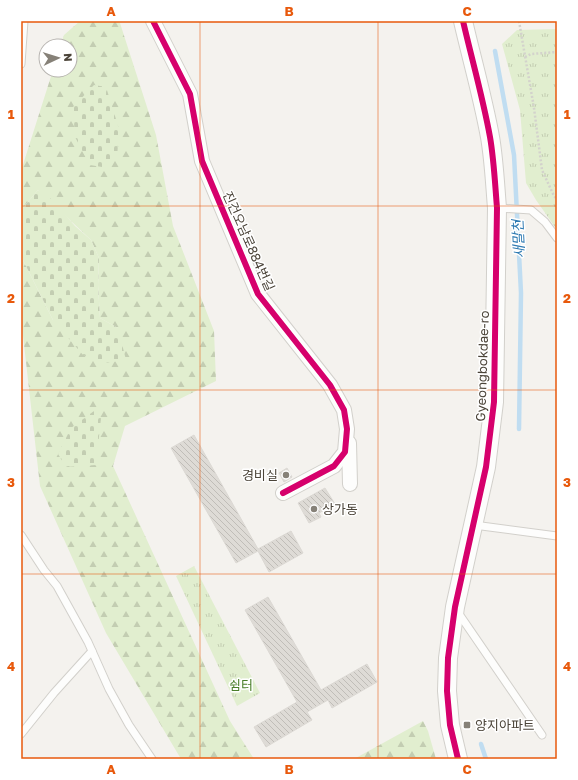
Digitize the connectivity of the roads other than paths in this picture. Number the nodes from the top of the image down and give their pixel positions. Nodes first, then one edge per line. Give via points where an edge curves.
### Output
1 (24, 21) edge
2 (153, 21) edge
3 (463, 21) edge
4 (21, 64) edge
5 (504, 208) junction
6 (557, 238) edge
7 (347, 429) junction
8 (350, 484) dead end
9 (284, 493) dead end
10 (474, 525) junction
11 (21, 535) edge
12 (557, 536) edge
13 (455, 607) junction
14 (92, 651) junction
15 (21, 734) edge
16 (542, 735) dead end
17 (152, 759) edge
18 (458, 759) edge

1 - 4 lane
2 - 7 street, 진건오남로884번길 via 190,94 202,161 258,294 330,385 344,410
3 - 5 street, Gyeongbokdae-ro via 481,93 495,178
5 - 6 lane via 531,210 545,222
5 - 10 street, Gyeongbokdae-ro via 494,402 486,467
7 - 8 street
7 - 9 street, 진건오남로884번길 via 345,452 334,466
10 - 12 lane
10 - 13 street, Gyeongbokdae-ro
11 - 14 lane via 57,586
13 - 16 lane
13 - 18 street, Gyeongbokdae-ro via 448,658 447,691 450,725
14 - 15 lane
14 - 17 lane via 109,689

